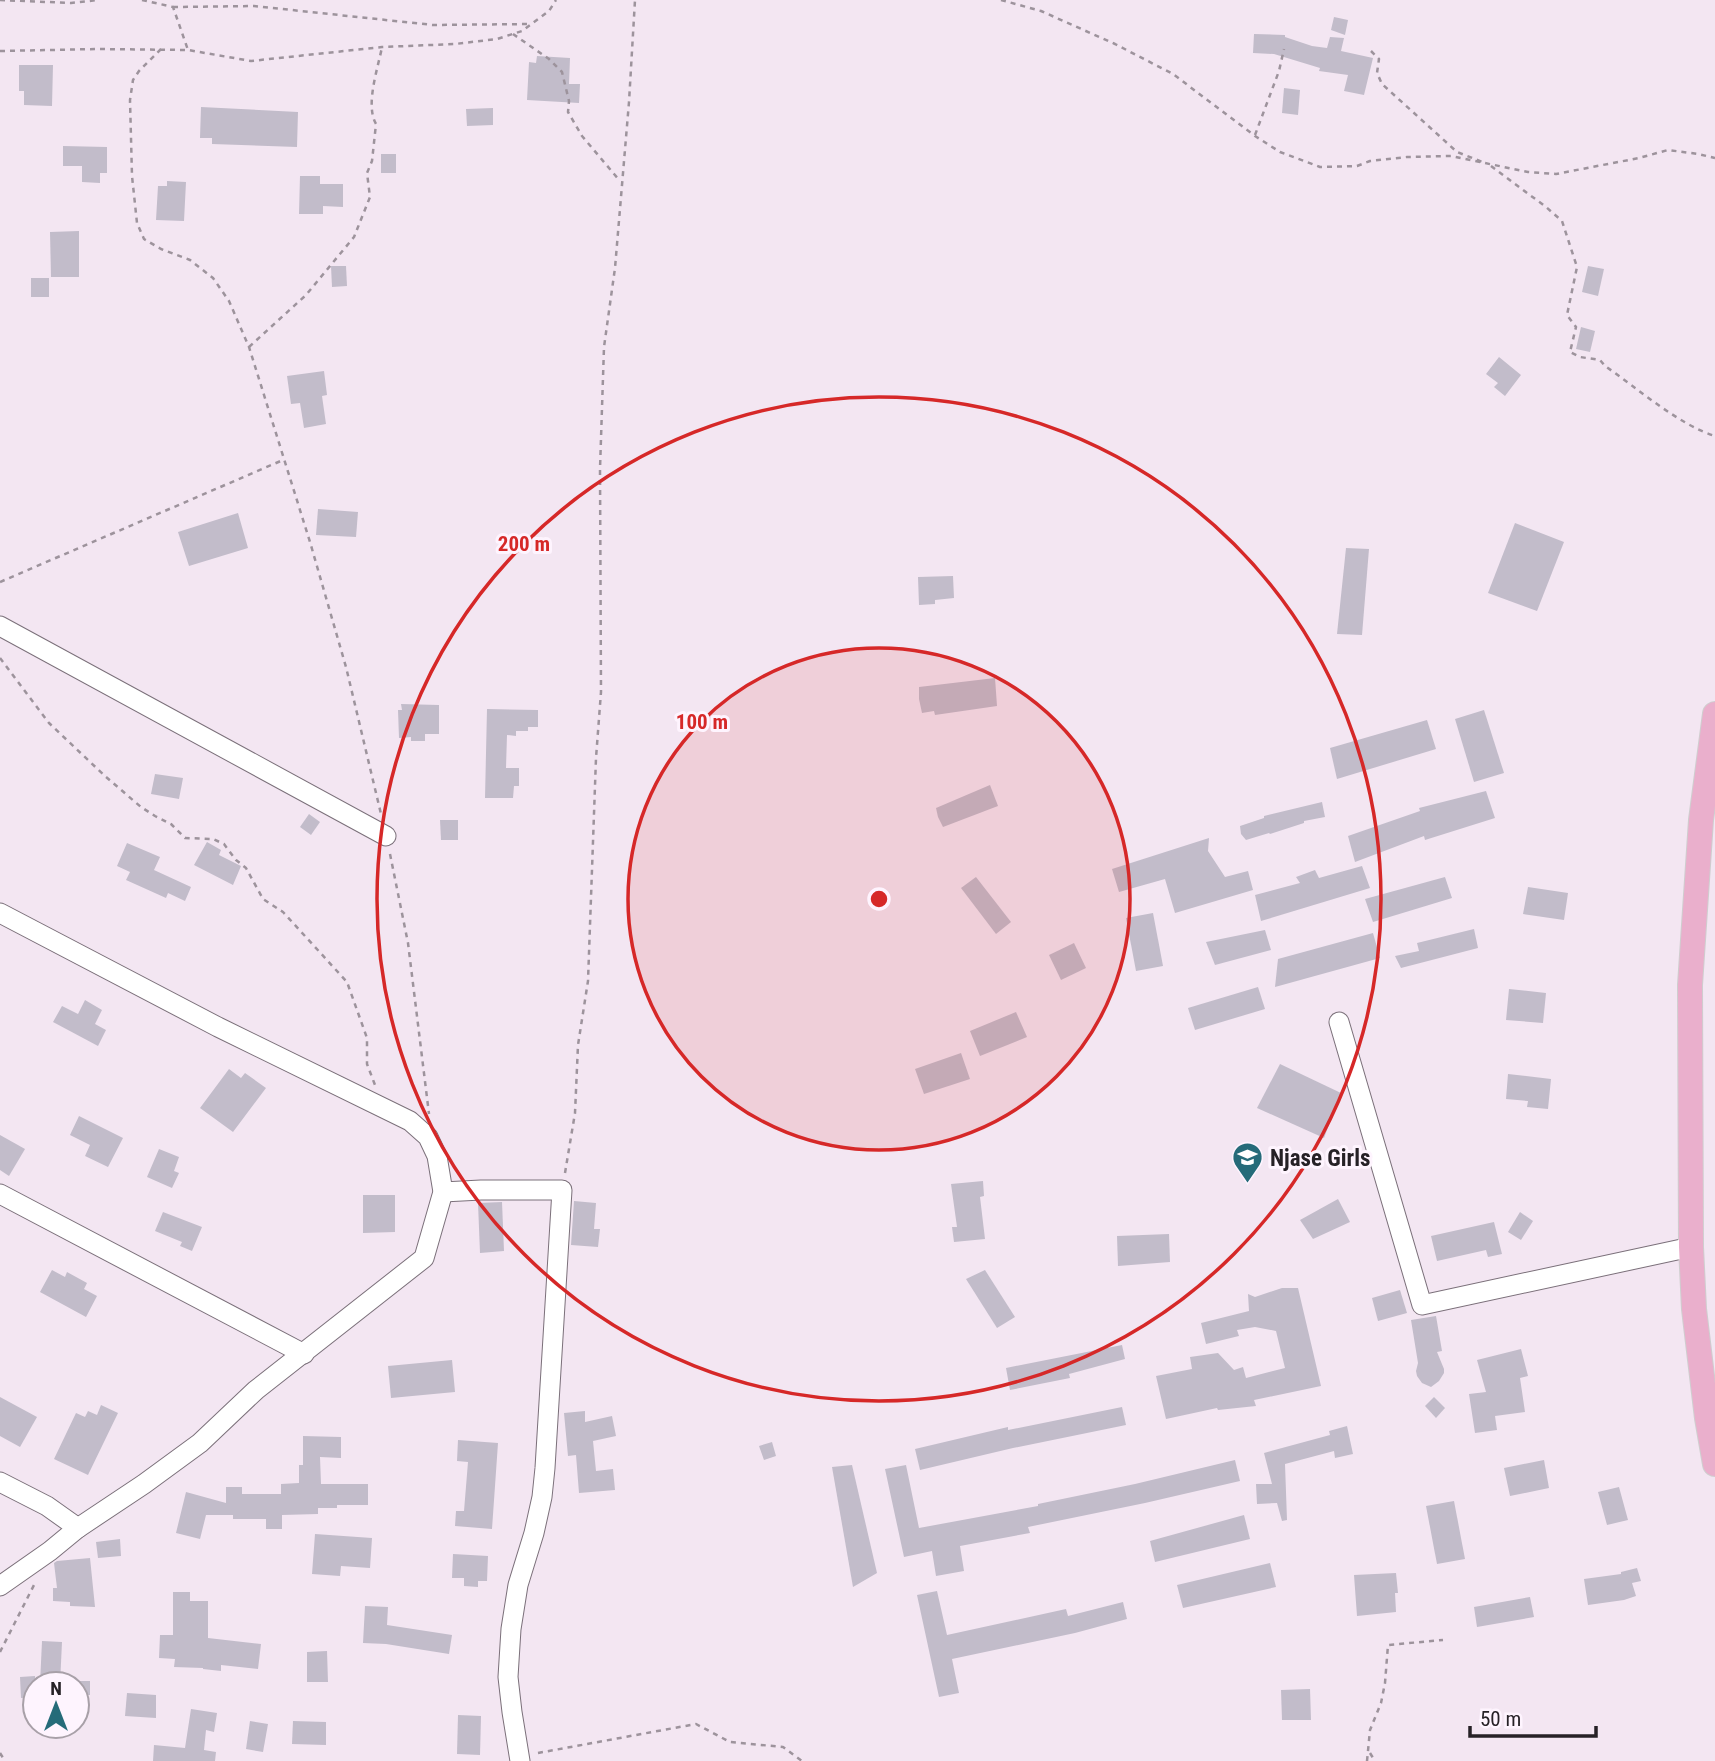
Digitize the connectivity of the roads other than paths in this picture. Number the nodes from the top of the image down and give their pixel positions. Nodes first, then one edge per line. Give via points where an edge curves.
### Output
1 (0, 626) edge
2 (1715, 714) edge
3 (386, 836) road end
4 (0, 913) edge
5 (1339, 1022) dead end
6 (443, 1192) junction
7 (0, 1194) edge
8 (1691, 1247) junction
9 (304, 1354) junction
10 (1715, 1464) edge
11 (0, 1482) edge
12 (78, 1528) junction
13 (0, 1586) edge
14 (520, 1759) edge

1 - 3 street
2 - 8 main road via 1701,820 1690,985
4 - 6 street via 410,1121 428,1137 437,1156
5 - 8 street via 1422,1305
6 - 9 street via 424,1258
6 - 14 street via 562,1190 542,1497 511,1629 508,1676
7 - 9 street
8 - 10 main road via 1694,1309
9 - 12 street via 256,1390 200,1443
11 - 12 street
12 - 13 street

